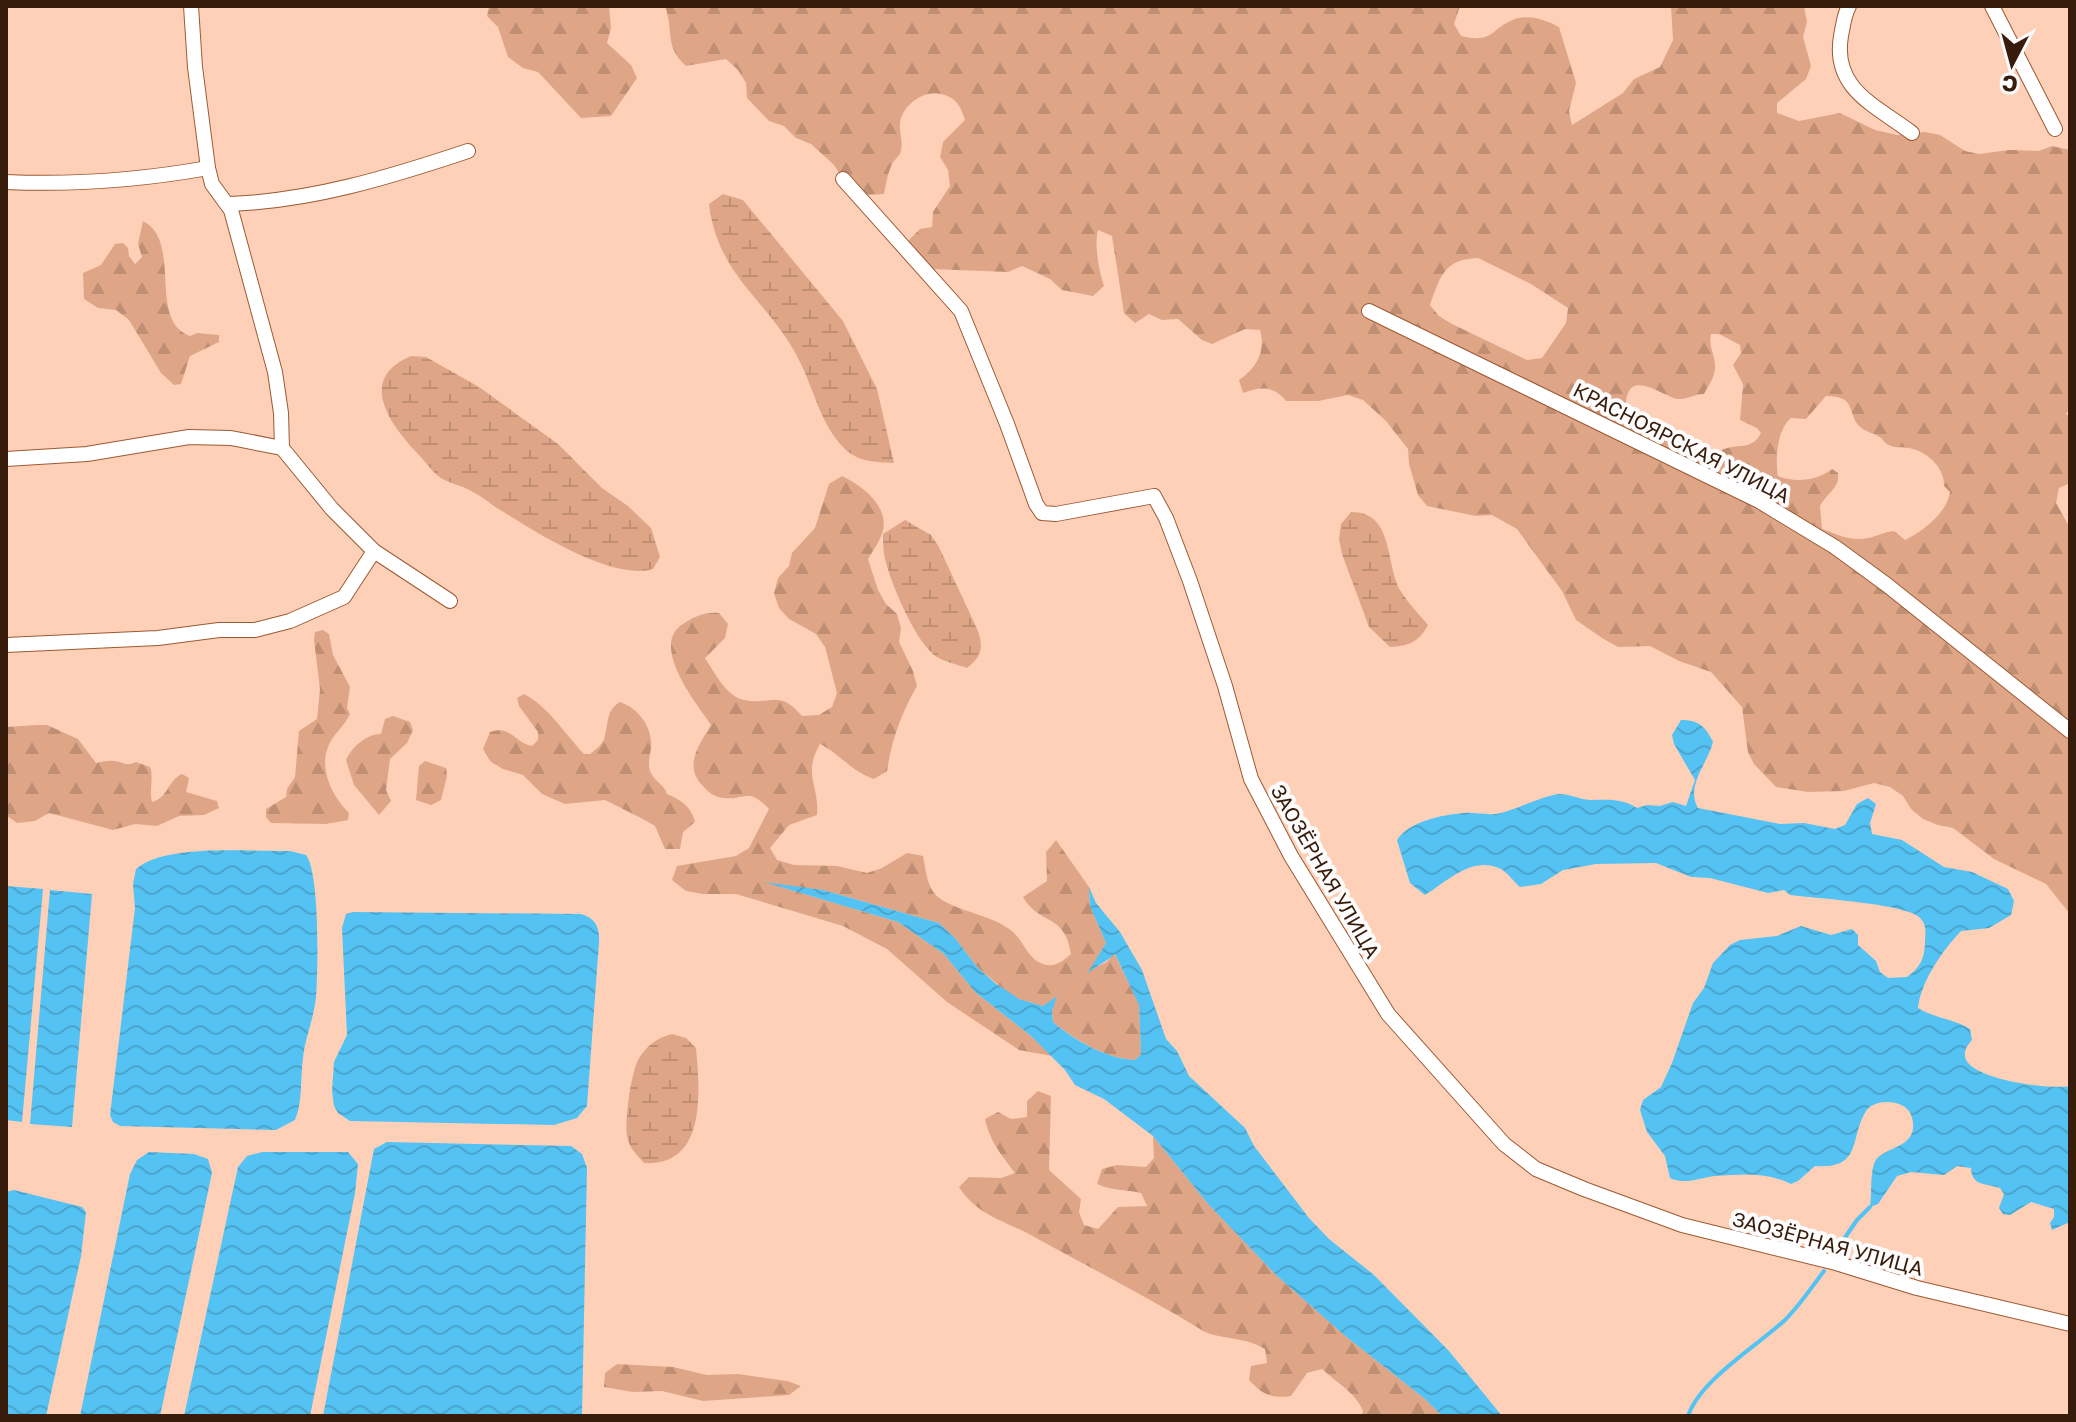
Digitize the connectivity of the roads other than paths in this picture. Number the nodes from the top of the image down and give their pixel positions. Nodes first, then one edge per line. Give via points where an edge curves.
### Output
1 (191, 6) edge
2 (1849, 6) edge
3 (1992, 6) edge
4 (2055, 129) dead end
5 (1912, 133) dead end
6 (468, 151) dead end
7 (208, 168) junction
8 (843, 179) dead end
9 (6, 182) edge
10 (229, 204) junction
11 (1369, 311) dead end
12 (282, 448) junction
13 (6, 459) edge
14 (374, 551) junction
15 (450, 601) dead end
16 (6, 645) edge
17 (2070, 731) edge
18 (2070, 1324) edge

1 - 7 street
2 - 5 street via 1837,57 1841,71 1853,89
3 - 4 street
6 - 10 street via 381,180 264,203
7 - 9 street via 84,182
7 - 10 street via 219,197
8 - 18 street, ЗАОЗЁРНАЯ УЛИЦА via 961,311 1042,513 1154,496 1195,596 1251,779 1291,856 1388,1014 1504,1144 1536,1169 1682,1225
10 - 12 street via 275,372
11 - 17 street, КРАСНОЯРСКАЯ УЛИЦА via 1759,501 1887,585
12 - 13 street via 189,437 87,454
12 - 14 street
14 - 15 street
14 - 16 street via 344,597 267,627

